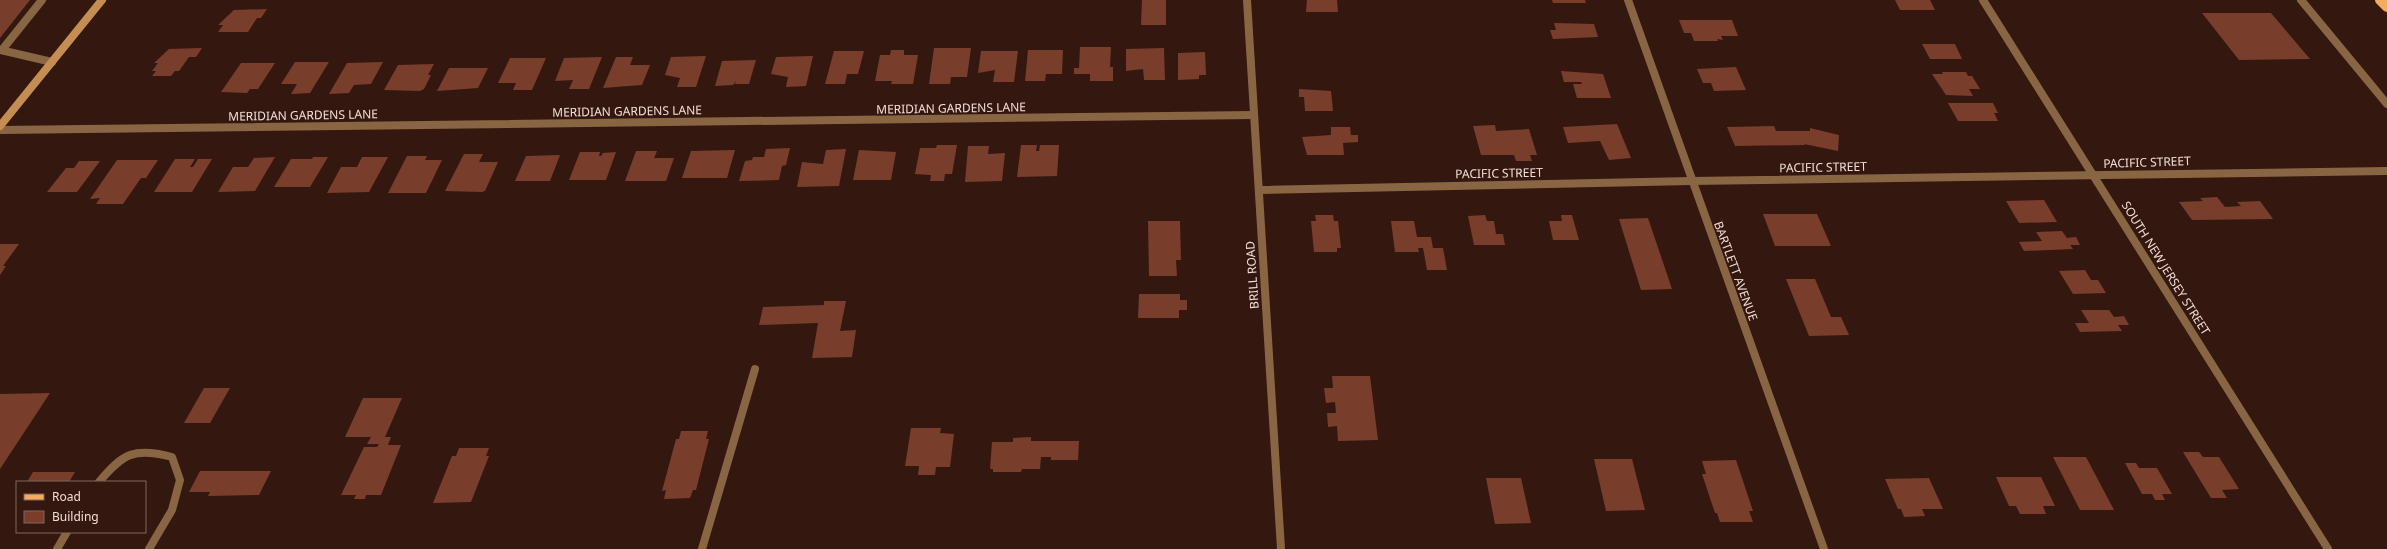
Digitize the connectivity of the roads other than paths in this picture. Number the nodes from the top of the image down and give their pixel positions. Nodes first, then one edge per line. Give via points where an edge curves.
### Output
1 (42, 0) edge
2 (102, 0) edge
3 (1247, 0) edge
4 (1628, 0) edge
5 (1983, 0) edge
6 (2301, 0) edge
7 (2380, 0) edge
8 (2387, 7) edge
9 (1, 50) edge
10 (52, 62) junction
11 (2387, 104) edge
12 (1254, 115) junction
13 (0, 126) edge
14 (0, 130) edge
15 (2387, 171) edge
16 (2095, 176) junction
17 (1691, 181) junction
18 (1259, 190) junction
19 (755, 369) dead end
20 (101, 481) edge
21 (67, 533) edge
22 (57, 549) edge
23 (149, 549) edge
24 (702, 549) edge
25 (1281, 549) edge
26 (1824, 549) edge
27 (2328, 549) edge

1 - 9 street
2 - 10 main road
3 - 12 street, BRILL ROAD
4 - 17 street, BARTLETT AVENUE
5 - 16 street, SOUTH NEW JERSEY STREET
6 - 11 street
7 - 8 main road
9 - 10 street via 22,57
10 - 13 main road
12 - 14 street, MERIDIAN GARDENS LANE
12 - 18 street, BRILL ROAD
15 - 16 street, PACIFIC STREET
16 - 17 street, PACIFIC STREET
16 - 27 street, SOUTH NEW JERSEY STREET
17 - 18 street, PACIFIC STREET
17 - 26 street, BARTLETT AVENUE
18 - 25 street, BRILL ROAD
19 - 24 street
20 - 23 street via 114,463 128,453 149,450 172,457 180,480 172,510
21 - 22 street

